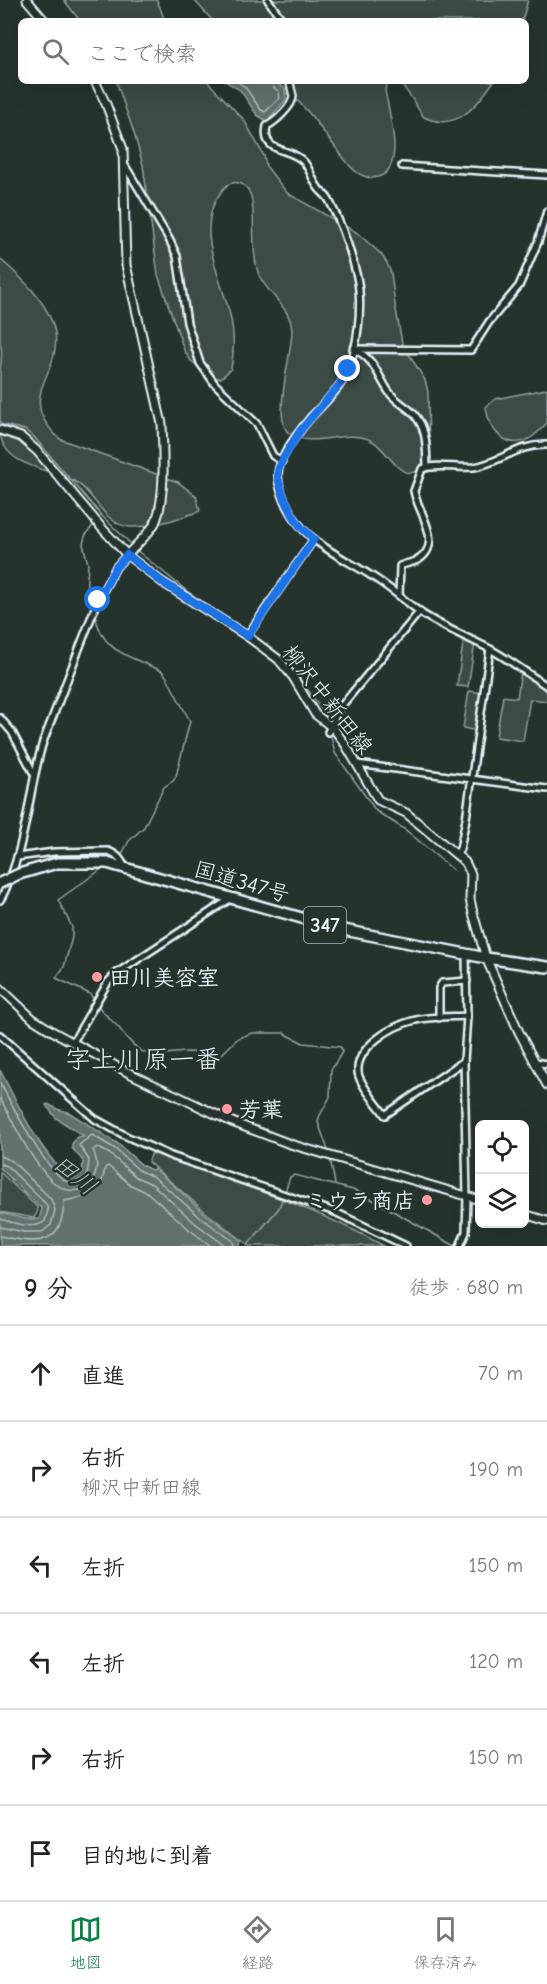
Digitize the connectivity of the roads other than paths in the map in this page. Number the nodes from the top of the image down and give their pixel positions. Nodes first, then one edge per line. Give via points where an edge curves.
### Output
1 (27, 0) edge
2 (268, 0) edge
3 (42, 18) edge
4 (281, 18) edge
5 (96, 84) edge
6 (291, 84) edge
7 (124, 164) junction
8 (402, 166) dead end
9 (547, 175) edge
10 (547, 211) edge
11 (353, 349) junction
12 (0, 430) edge
13 (547, 446) edge
14 (282, 461) junction
15 (427, 467) junction
16 (314, 539) junction
17 (129, 553) junction
18 (399, 596) junction
19 (420, 611) junction
20 (248, 636) junction
21 (490, 649) junction
22 (547, 686) edge
23 (0, 718) edge
24 (329, 729) junction
25 (357, 764) junction
26 (34, 776) junction
27 (472, 779) junction
28 (547, 789) edge
29 (456, 855) junction
30 (17, 857) junction
31 (123, 864) junction
32 (0, 883) edge
33 (231, 898) junction
34 (0, 900) edge
35 (466, 954) junction
36 (486, 958) junction
37 (547, 967) edge
38 (466, 981) junction
39 (0, 988) edge
40 (467, 1016) junction
41 (439, 1018) junction
42 (0, 1035) edge
43 (73, 1042) junction
44 (464, 1061) junction
45 (535, 1062) junction
46 (547, 1064) edge
47 (547, 1085) edge
48 (467, 1197) junction
49 (475, 1199) edge
50 (529, 1215) edge
51 (547, 1221) edge
52 (460, 1245) edge
53 (406, 1246) edge

1 - 3 street
2 - 4 street
5 - 7 street via 123,149
6 - 11 street via 291,102 267,126 266,136 270,144 304,163 318,189 328,198 346,242 358,285 360,315
7 - 14 street via 177,256 187,323 200,363 214,384 257,424 273,456
7 - 17 street via 126,265 162,424 163,449 159,511 154,525
8 - 9 street
10 - 11 street via 526,273 471,350
11 - 14 street via 346,375 300,431
11 - 15 street via 372,362 391,394 414,414 427,442
12 - 17 street, 柳沢中新田線 via 21,437 37,451 101,527
13 - 15 street via 530,446 477,467
14 - 16 street via 278,478 283,494 296,520
15 - 18 street via 420,472 414,491 428,524 429,543 420,559 400,566
16 - 18 street
16 - 20 street
17 - 20 street, 柳沢中新田線 via 162,582
17 - 26 street via 116,567 98,600 43,742
18 - 19 street
19 - 21 street
19 - 24 street via 339,709
20 - 24 street, 柳沢中新田線 via 279,659
21 - 22 street
21 - 27 street
23 - 26 street via 12,732
24 - 25 street, 柳沢中新田線 via 345,744
25 - 27 street
25 - 29 street, 柳沢中新田線 via 378,800 406,813
26 - 30 street
27 - 28 street
27 - 29 street
29 - 36 street, 柳沢中新田線 via 465,861 471,874 472,913
30 - 31 street via 95,850 115,853
30 - 34 street
31 - 32 highway, 国道347号 / 347, bridge via 57,863
31 - 33 highway, 国道347号 / 347
33 - 35 highway, 国道347号 / 347 via 344,930
33 - 43 street via 135,959 108,982
35 - 36 highway, 国道347号 / 347
35 - 38 street
36 - 37 highway, 国道347号 / 347
36 - 45 street, 柳沢中新田線
38 - 40 street
38 - 41 street via 442,983
39 - 43 street via 33,1018
40 - 41 street
40 - 44 street
41 - 44 street via 407,1022 372,1042 361,1058 361,1080 385,1115
42 - 53 street via 89,1114 126,1136 171,1156 335,1212
43 - 48 street via 192,1105 267,1136
44 - 48 street
45 - 46 street
45 - 47 street, 柳沢中新田線
48 - 49 street
48 - 52 street via 466,1232
50 - 51 street

